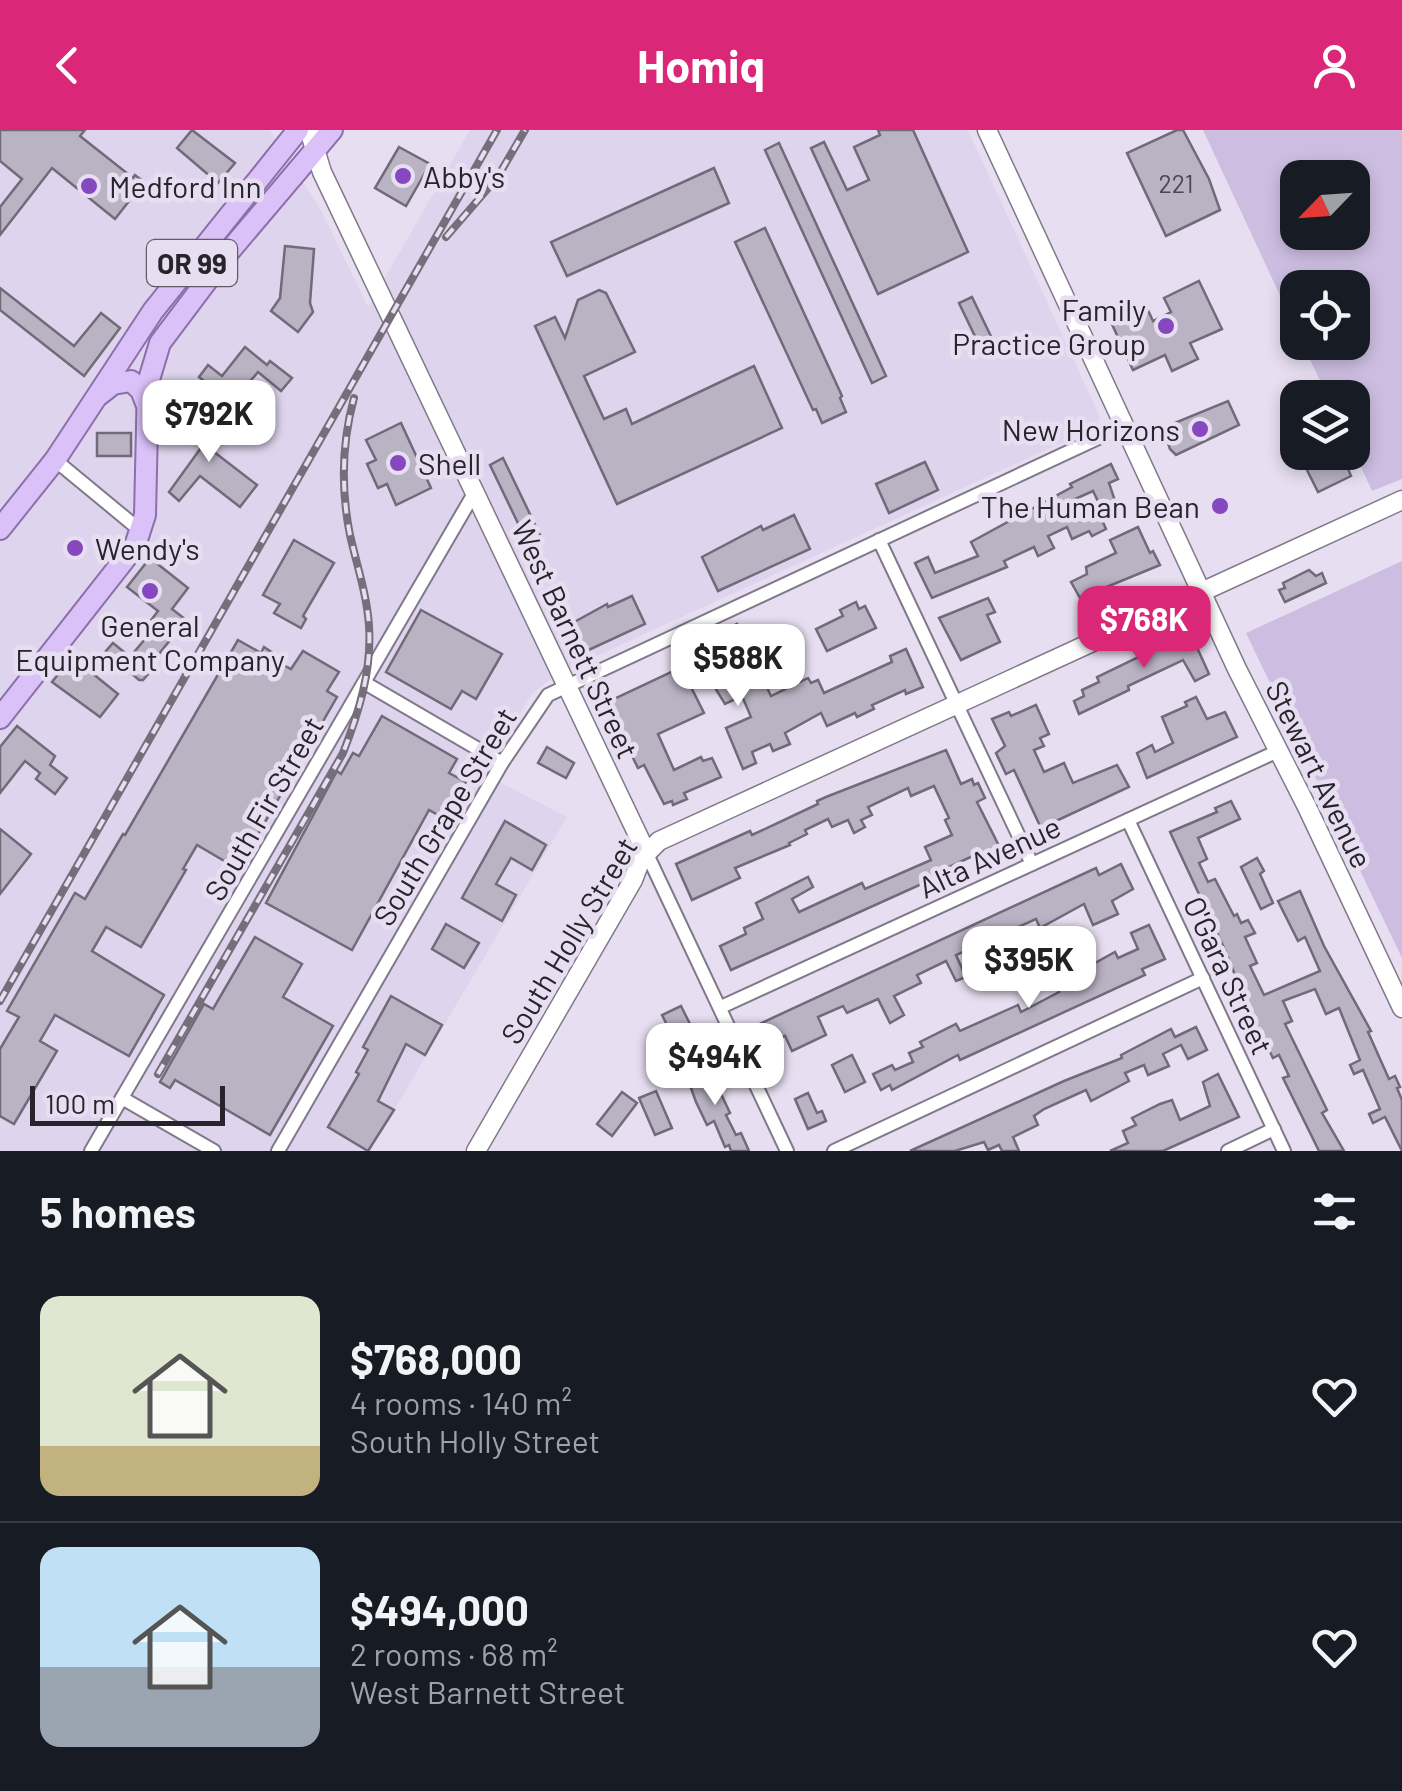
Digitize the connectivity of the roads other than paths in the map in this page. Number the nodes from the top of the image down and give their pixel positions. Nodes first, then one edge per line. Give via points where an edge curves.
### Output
1 (332, 130) edge
2 (986, 130) edge
3 (296, 132) edge
4 (313, 151) junction
5 (92, 401) junction
6 (146, 403) junction
7 (1124, 426) junction
8 (54, 460) junction
9 (476, 490) junction
10 (1402, 500) edge
11 (0, 528) edge
12 (141, 531) junction
13 (879, 540) junction
14 (1201, 590) junction
15 (365, 683) junction
16 (568, 684) junction
17 (956, 704) junction
18 (0, 718) edge
19 (1278, 751) junction
20 (502, 763) junction
21 (1128, 820) junction
22 (646, 852) junction
23 (1032, 864) junction
24 (1203, 978) junction
25 (721, 1007) junction
26 (1402, 1008) edge
27 (122, 1098) junction
28 (1274, 1130) junction
29 (92, 1151) edge
30 (214, 1151) edge
31 (278, 1151) edge
32 (476, 1151) edge
33 (787, 1151) edge
34 (834, 1151) edge
35 (1228, 1151) edge
36 (1284, 1151) edge

1 - 4 main road, OR 99
2 - 7 street, Stewart Avenue
3 - 4 street, West Barnett Street
3 - 5 main road, OR 99 via 153,311
4 - 6 main road, OR 99 via 169,327 152,361
4 - 9 street, West Barnett Street
5 - 6 main road via 113,384 131,381
5 - 8 main road, OR 99
6 - 12 main road, OR 99
7 - 13 street, South Grape Street
7 - 14 street, Stewart Avenue
8 - 11 main road, OR 99
8 - 12 street
9 - 15 street, South Fir Street
9 - 16 street, West Barnett Street
10 - 14 street, South Holly Street
12 - 18 main road, OR 99 via 123,565
13 - 16 street, South Grape Street
13 - 17 street
14 - 17 street, South Holly Street
14 - 19 street, Stewart Avenue
15 - 20 street
15 - 27 street, South Fir Street
16 - 20 street, South Grape Street via 538,706
16 - 22 street, West Barnett Street
17 - 22 street, South Holly Street
17 - 23 street
19 - 21 street, Alta Avenue
19 - 26 street, Stewart Avenue
20 - 31 street, South Grape Street
21 - 23 street, Alta Avenue
21 - 24 street, O'Gara Street
22 - 25 street, West Barnett Street
22 - 32 street, South Holly Street
23 - 25 street, Alta Avenue
24 - 28 street, O'Gara Street
24 - 34 street
25 - 33 street, West Barnett Street
27 - 29 street, South Fir Street
27 - 30 street
28 - 35 street
28 - 36 street, O'Gara Street

